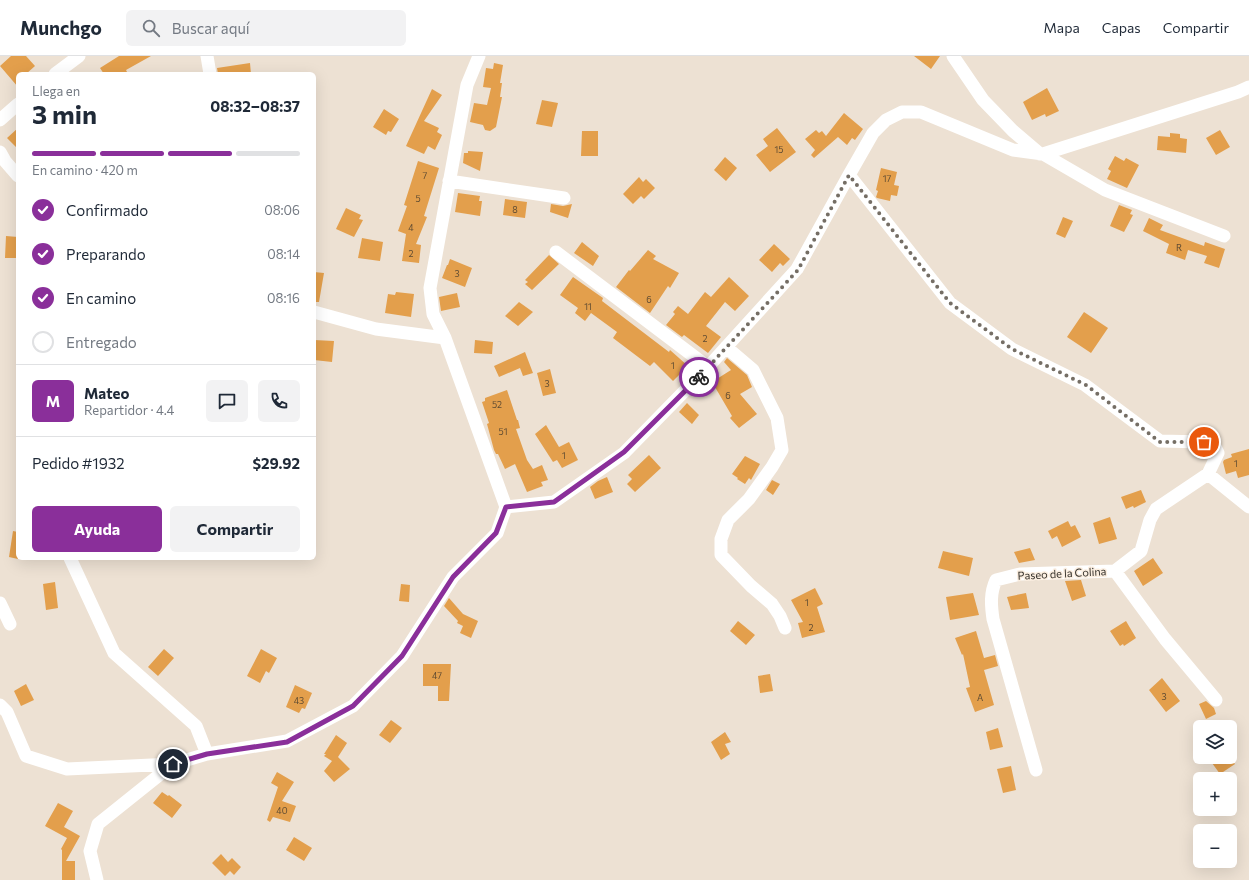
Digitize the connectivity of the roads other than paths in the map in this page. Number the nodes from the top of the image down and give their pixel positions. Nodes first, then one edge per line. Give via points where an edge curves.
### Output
1 (79, 56) edge
2 (207, 56) edge
3 (479, 56) edge
4 (954, 56) edge
5 (57, 72) edge
6 (210, 72) edge
7 (1249, 87) edge
8 (16, 106) edge
9 (0, 120) edge
10 (0, 152) edge
11 (1041, 154) junction
12 (16, 174) edge
13 (849, 175) junction
14 (449, 181) junction
15 (564, 198) dead end
16 (1224, 236) dead end
17 (556, 252) dead end
18 (316, 313) edge
19 (445, 338) junction
20 (726, 347) junction
21 (708, 367) junction
22 (1208, 474) junction
23 (506, 507) junction
24 (1249, 507) edge
25 (71, 560) edge
26 (1115, 570) junction
27 (0, 603) edge
28 (10, 624) dead end
29 (784, 628) dead end
30 (1216, 700) dead end
31 (0, 705) edge
32 (207, 754) junction
33 (173, 764) junction
34 (1036, 770) dead end
35 (97, 880) edge

1 - 5 street
2 - 6 street
3 - 14 street via 467,85
4 - 11 street via 983,100 1013,131
7 - 11 street
8 - 9 street
10 - 12 street
11 - 13 street via 1013,150 920,112 902,112 886,120 873,133
11 - 16 street via 1105,190
13 - 20 street via 798,270
13 - 22 street via 950,303 1012,349 1086,385 1160,442 1204,442 1214,445 1218,453
14 - 15 street
14 - 19 street via 430,288 433,314
17 - 21 street
18 - 19 street via 376,329
19 - 23 street
20 - 21 street
20 - 29 street via 753,370 777,418 782,450 749,498 728,520 721,539 721,555 772,604
21 - 23 street via 624,452 554,502
22 - 24 street
22 - 26 street, Paseo de la Colina via 1156,509 1150,520 1142,551
23 - 32 street via 496,533 453,577 402,656 353,706 287,742
25 - 32 street via 114,653 196,726
26 - 30 street via 1165,640
26 - 34 street, Paseo de la Colina via 1020,574 996,580 991,602 993,619
27 - 28 street
31 - 33 street via 7,712 26,756 67,769
32 - 33 street
33 - 35 street via 98,824 90,851

